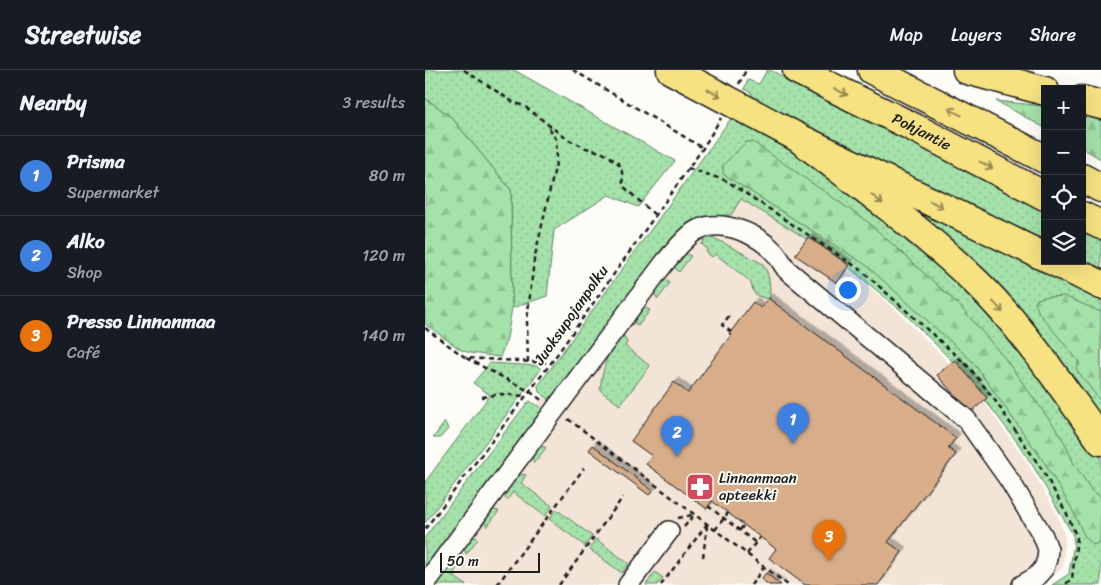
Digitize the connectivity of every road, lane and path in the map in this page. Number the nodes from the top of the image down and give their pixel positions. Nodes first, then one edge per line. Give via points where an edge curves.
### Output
1 (464, 70) edge
2 (573, 70) edge
3 (671, 70) edge
4 (746, 70) edge
5 (797, 70) edge
6 (872, 70) edge
7 (967, 70) edge
8 (739, 85) dead end
9 (1041, 89) edge
10 (1086, 101) edge
11 (1101, 105) edge
12 (722, 116) dead end
13 (547, 125) junction
14 (797, 137) junction
15 (703, 148) junction
16 (1041, 156) edge
17 (688, 168) junction
18 (1086, 180) edge
19 (1101, 188) edge
20 (1041, 194) edge
21 (655, 215) junction
22 (1086, 218) edge
23 (1101, 225) edge
24 (1041, 255) edge
25 (1061, 265) edge
26 (1101, 285) edge
27 (729, 316) dead end
28 (425, 328) edge
29 (731, 332) dead end
30 (466, 358) junction
31 (528, 362) junction
32 (551, 363) junction
33 (529, 392) junction
34 (525, 396) junction
35 (481, 397) dead end
36 (555, 410) junction
37 (1101, 441) edge
38 (584, 468) dead end
39 (623, 498) dead end
40 (708, 506) dead end
41 (728, 513) dead end
42 (724, 518) junction
43 (707, 524) junction
44 (744, 525) dead end
45 (425, 529) edge
46 (715, 530) junction
47 (740, 530) junction
48 (669, 532) dead end
49 (760, 537) dead end
50 (756, 542) junction
51 (747, 554) junction
52 (703, 557) dead end
53 (764, 567) junction
54 (425, 584) edge
55 (497, 585) edge
56 (559, 585) edge
57 (628, 585) edge
58 (661, 585) edge
59 (751, 585) edge
60 (788, 585) edge
61 (1022, 585) edge
62 (1064, 585) edge

1 - 13 path via 513,102 525,106
2 - 15 path
3 -> 14 highway
4 - 8 path
5 -> 20 highway, Pohjantie
16 -> 6 highway
7 - 9 highway
10 - 11 highway
12 - 15 path, Juoksupojanpolku
13 - 21 path via 567,139 601,152 619,164 623,186
13 - 31 path via 556,139 557,150 534,260 527,321
14 -> 24 highway
14 -> 37 highway via 920,232 977,284 1025,337
15 - 17 path, Juoksupojanpolku
17 - 21 path, Juoksupojanpolku
17 - 62 path via 727,182 861,270 970,368 1043,472 1067,514 1077,538 1072,579
18 - 19 highway
21 - 32 path, Juoksupojanpolku
22 - 23 highway
25 - 26 highway
27 - 29 path via 722,325
28 - 30 path
30 - 31 path
30 - 33 path
31 - 32 path
32 - 33 path, Juoksupojanpolku
33 - 34 path, Juoksupojanpolku
33 - 36 path
34 - 35 path via 501,394
34 - 45 path, Juoksupojanpolku
36 - 43 path
36 - 54 lane
36 - 61 lane via 681,244 695,231 705,227 730,226 753,236 776,253 787,270 966,419 1010,481 1043,536 1047,549 1044,568
38 - 55 path
39 - 56 path
40 - 42 path
41 - 42 path
42 - 46 path
42 - 47 path
43 - 46 path
43 - 52 path
43 - 58 path
44 - 47 path
46 - 51 path
47 - 50 path
48 - 57 lane
49 - 50 path
50 - 51 path
51 - 53 path
53 - 59 path
53 - 60 path

